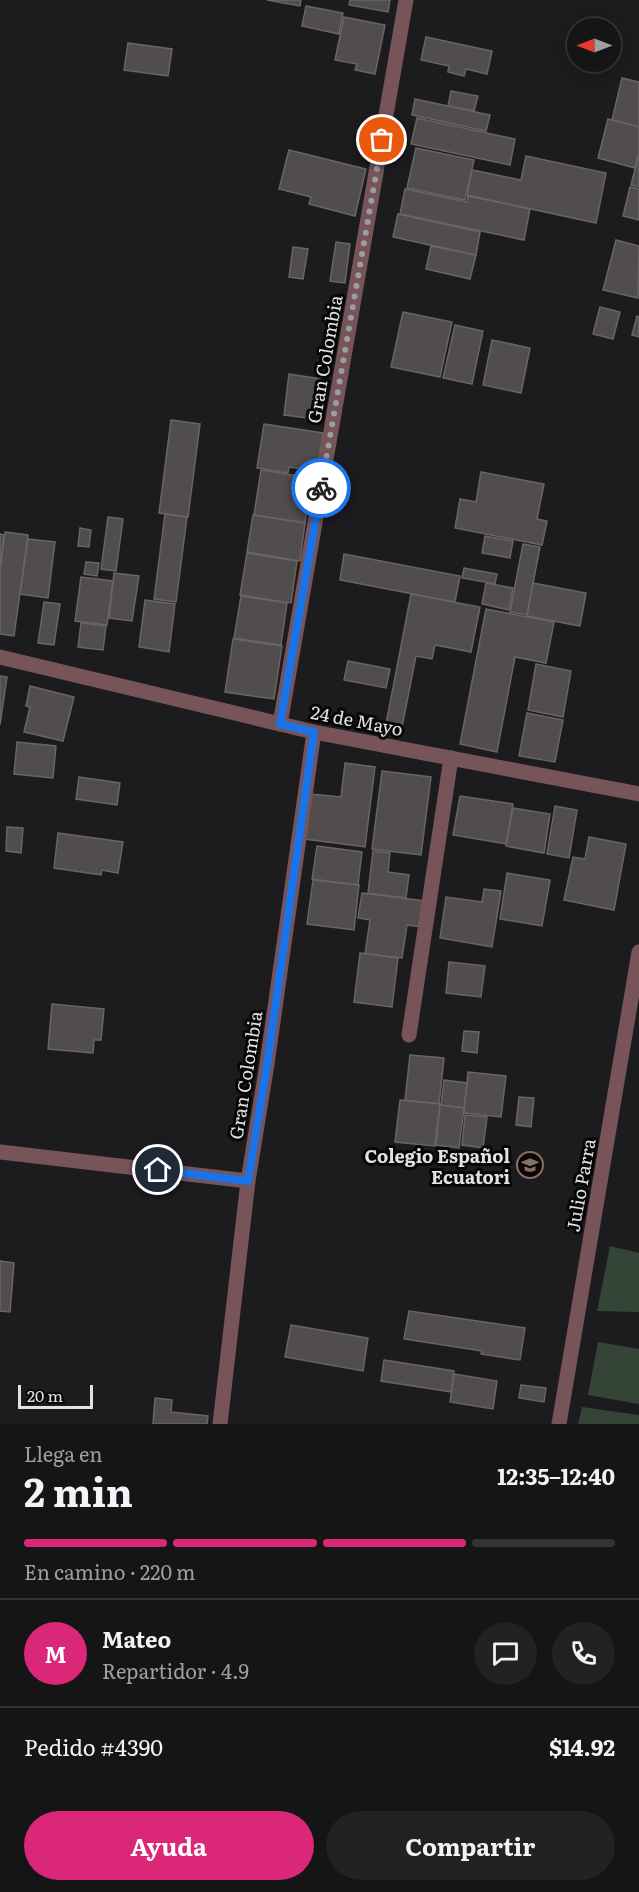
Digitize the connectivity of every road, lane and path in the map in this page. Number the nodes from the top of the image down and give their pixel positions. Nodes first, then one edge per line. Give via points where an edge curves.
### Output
1 (406, 0) edge
2 (0, 657) edge
3 (280, 724) junction
4 (314, 732) junction
5 (451, 758) junction
6 (639, 794) edge
7 (639, 952) edge
8 (409, 1035) dead end
9 (0, 1152) edge
10 (248, 1181) junction
11 (220, 1424) edge
12 (558, 1424) edge

1 - 3 street, Gran Colombia
2 - 3 street, 24 de Mayo
3 - 4 street, 24 de Mayo
4 - 5 street, 24 de Mayo
4 - 10 street, Gran Colombia
5 - 6 street, 24 de Mayo
5 - 8 street
7 - 12 street, Julio Parra
9 - 10 street
10 - 11 street, Gran Colombia

